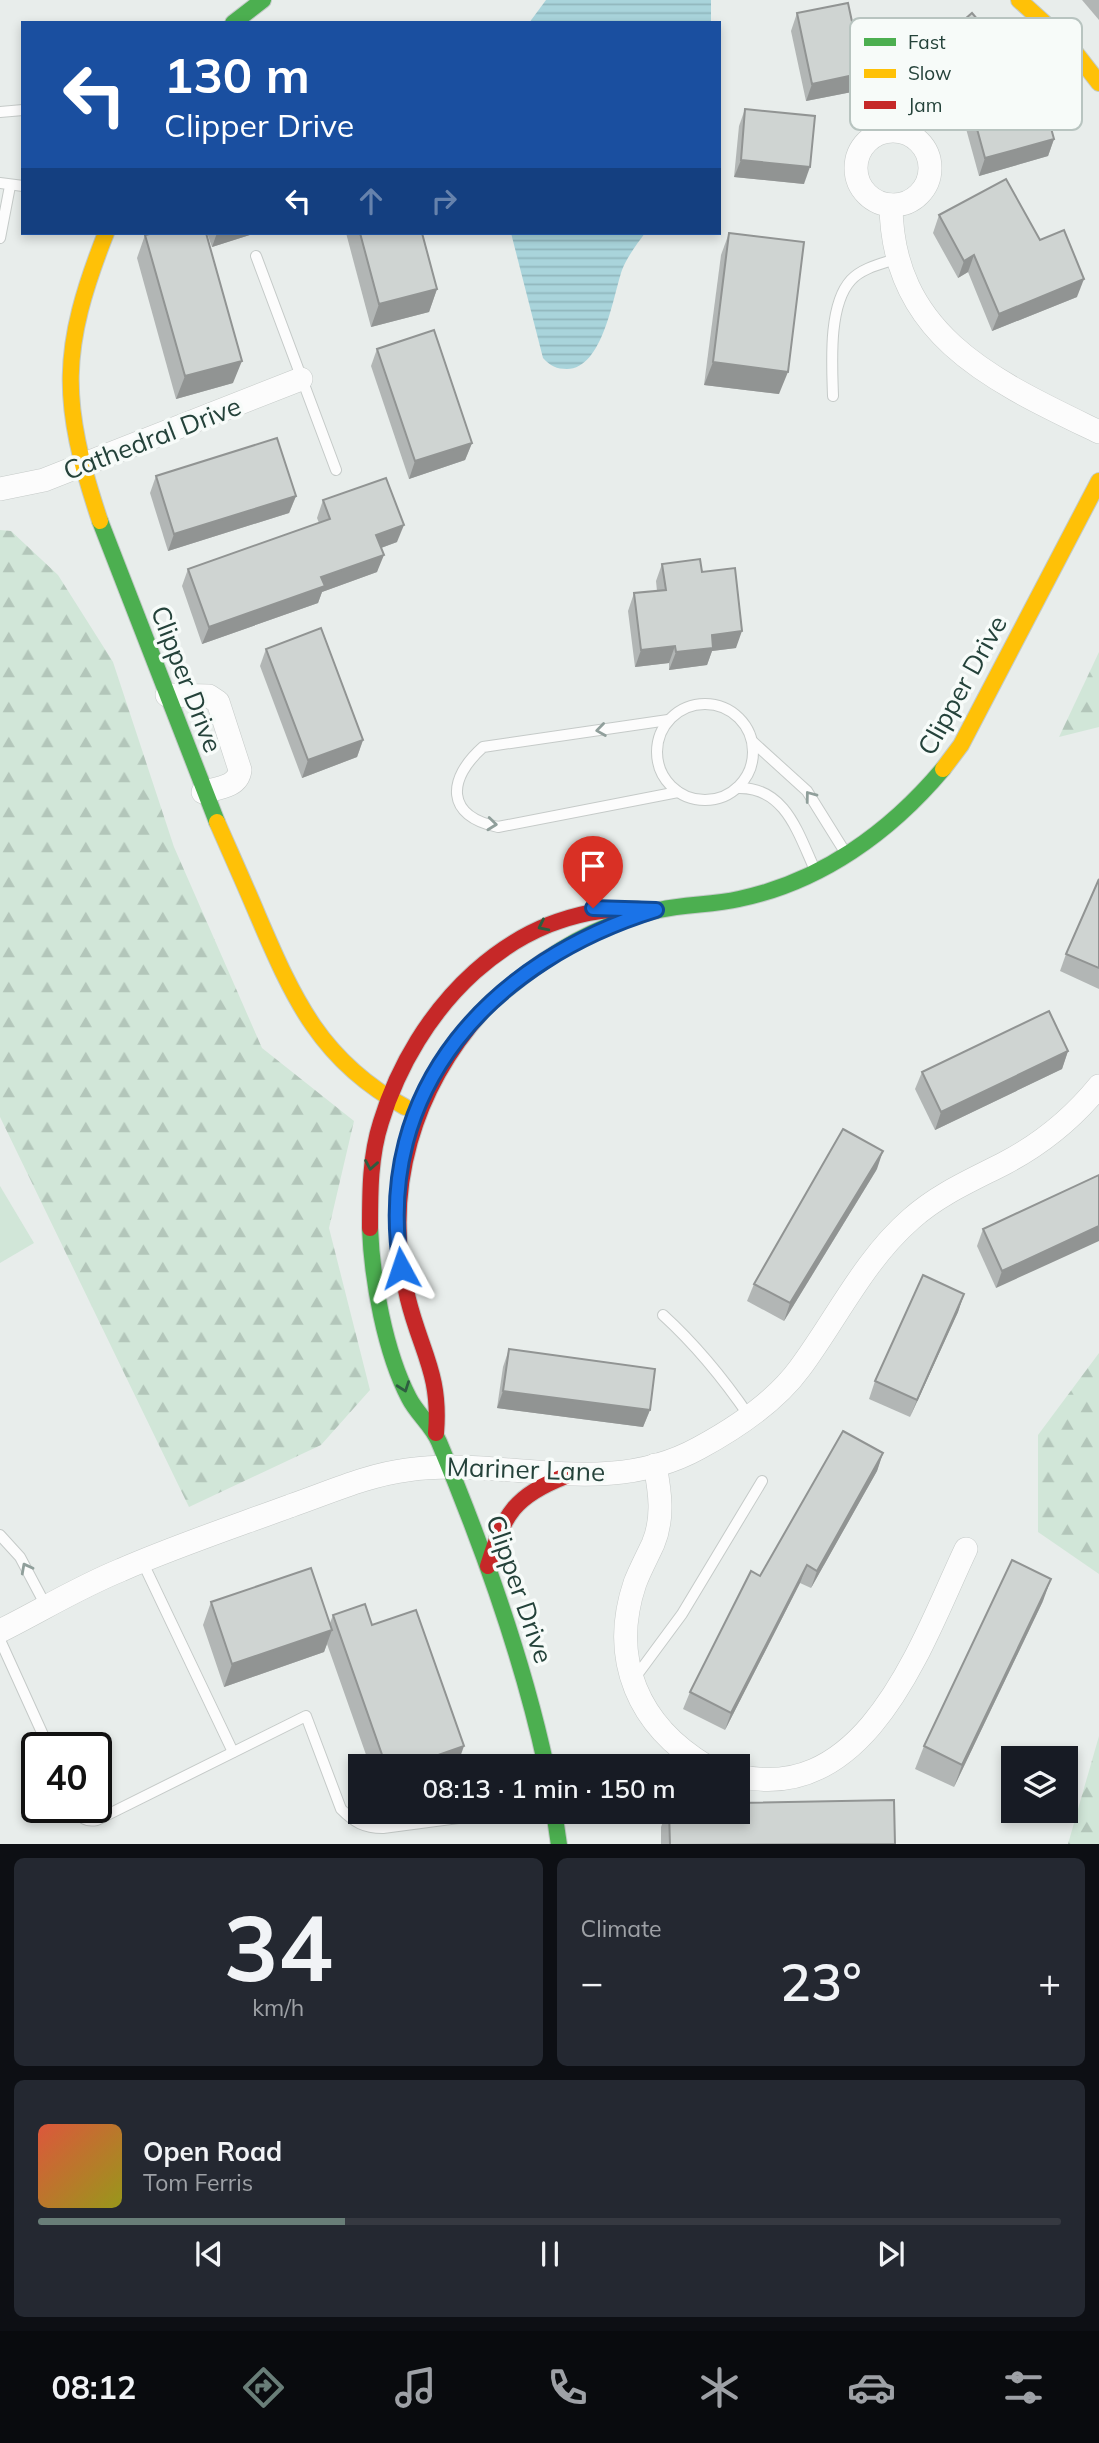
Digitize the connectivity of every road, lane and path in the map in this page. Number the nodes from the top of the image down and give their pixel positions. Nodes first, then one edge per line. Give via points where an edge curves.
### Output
1 (262, 0) edge
2 (1019, 0) edge
3 (1039, 18) edge
4 (236, 21) edge
5 (1082, 61) edge
6 (1099, 83) edge
7 (21, 110) edge
8 (0, 112) edge
9 (5, 185) edge
10 (891, 205) dead end
11 (105, 235) edge
12 (0, 238) edge
13 (256, 256) dead end
14 (895, 259) junction
15 (301, 379) junction
16 (833, 396) dead end
17 (1099, 432) edge
18 (83, 464) junction
19 (336, 470) dead end
20 (1099, 481) edge
21 (0, 489) edge
22 (167, 695) junction
23 (668, 720) junction
24 (751, 740) junction
25 (737, 788) junction
26 (203, 792) junction
27 (678, 792) junction
28 (846, 855) junction
29 (815, 872) junction
30 (656, 910) junction
31 (1099, 1086) edge
32 (389, 1099) junction
33 (417, 1113) junction
34 (395, 1308) junction
35 (663, 1315) dead end
36 (748, 1416) junction
37 (436, 1433) junction
38 (448, 1465) junction
39 (655, 1465) junction
40 (566, 1476) junction
41 (762, 1481) dead end
42 (0, 1535) edge
43 (966, 1549) dead end
44 (142, 1561) junction
45 (488, 1566) junction
46 (46, 1606) junction
47 (0, 1631) edge
48 (0, 1640) edge
49 (632, 1681) junction
50 (42, 1732) edge
51 (233, 1752) junction
52 (543, 1754) edge
53 (687, 1754) edge
54 (750, 1777) edge
55 (112, 1812) edge
56 (348, 1817) edge
57 (358, 1824) edge
58 (413, 1824) edge
59 (556, 1824) edge
60 (558, 1844) edge

1 - 4 street
2 - 3 street
5 - 6 street
7 - 8 lane
9 - 12 lane
10 - 14 street
11 - 18 street, Clipper Drive via 81,295 72,339 68,384
13 - 15 lane
14 - 16 lane via 863,271 843,292 832,352
14 - 17 street via 907,288 934,326 969,361 1003,385
15 - 18 street, Cathedral Drive
15 - 19 lane
18 - 21 street, Cathedral Drive via 44,480
18 - 22 street, Clipper Drive
20 - 28 street, Clipper Drive via 961,745 937,780 909,807
22 - 26 street, Clipper Drive
22 - 26 street via 209,696 218,702 240,770 233,784
23 - 24 lane via 694,705 711,704 741,720
23 - 27 lane via 660,733 657,763
23 -> 27 lane via 483,747 457,779 457,795 462,811 480,823 498,827
24 - 25 lane via 751,767
28 -> 24 lane via 807,791
25 - 27 lane via 715,800 700,801
25 - 29 lane via 760,789 779,803 795,826
26 - 32 street, Clipper Drive via 294,999 344,1064
28 - 29 street, Clipper Drive
29 - 30 street, Clipper Drive via 750,898
30 -> 32 street, Clipper Drive via 593,908 547,924 510,944 443,1004 412,1048
30 - 33 street, Clipper Drive via 595,932 527,971 457,1039
31 - 36 street, Mariner Lane via 1053,1132 962,1183 899,1229 798,1371
32 - 33 street, Clipper Drive
32 -> 34 street, Clipper Drive via 372,1160 367,1209 370,1268
33 - 34 street, Clipper Drive via 399,1196
34 - 37 street, Clipper Drive via 436,1387
34 -> 37 street, Clipper Drive via 406,1393
35 - 36 lane via 720,1373
36 - 39 street, Mariner Lane via 697,1450
37 - 38 street, Clipper Drive
38 - 40 street, Mariner Lane
38 - 44 street, Mariner Lane via 371,1478
38 - 45 street, Clipper Drive
39 - 40 street, Mariner Lane
39 - 49 street via 661,1511 628,1611
40 - 45 street via 529,1490 513,1504 499,1529
41 - 49 lane via 682,1614
46 -> 42 lane via 20,1556
43 - 54 street via 890,1703 859,1741 827,1764 799,1775
44 - 46 street, Mariner Lane
44 - 51 lane
45 - 52 street, Clipper Drive via 516,1644
46 - 47 street, Mariner Lane
48 - 50 lane
49 - 53 street via 660,1731
51 - 55 lane
51 - 56 lane via 306,1716 341,1809
57 - 58 lane via 366,1828
59 - 60 street

